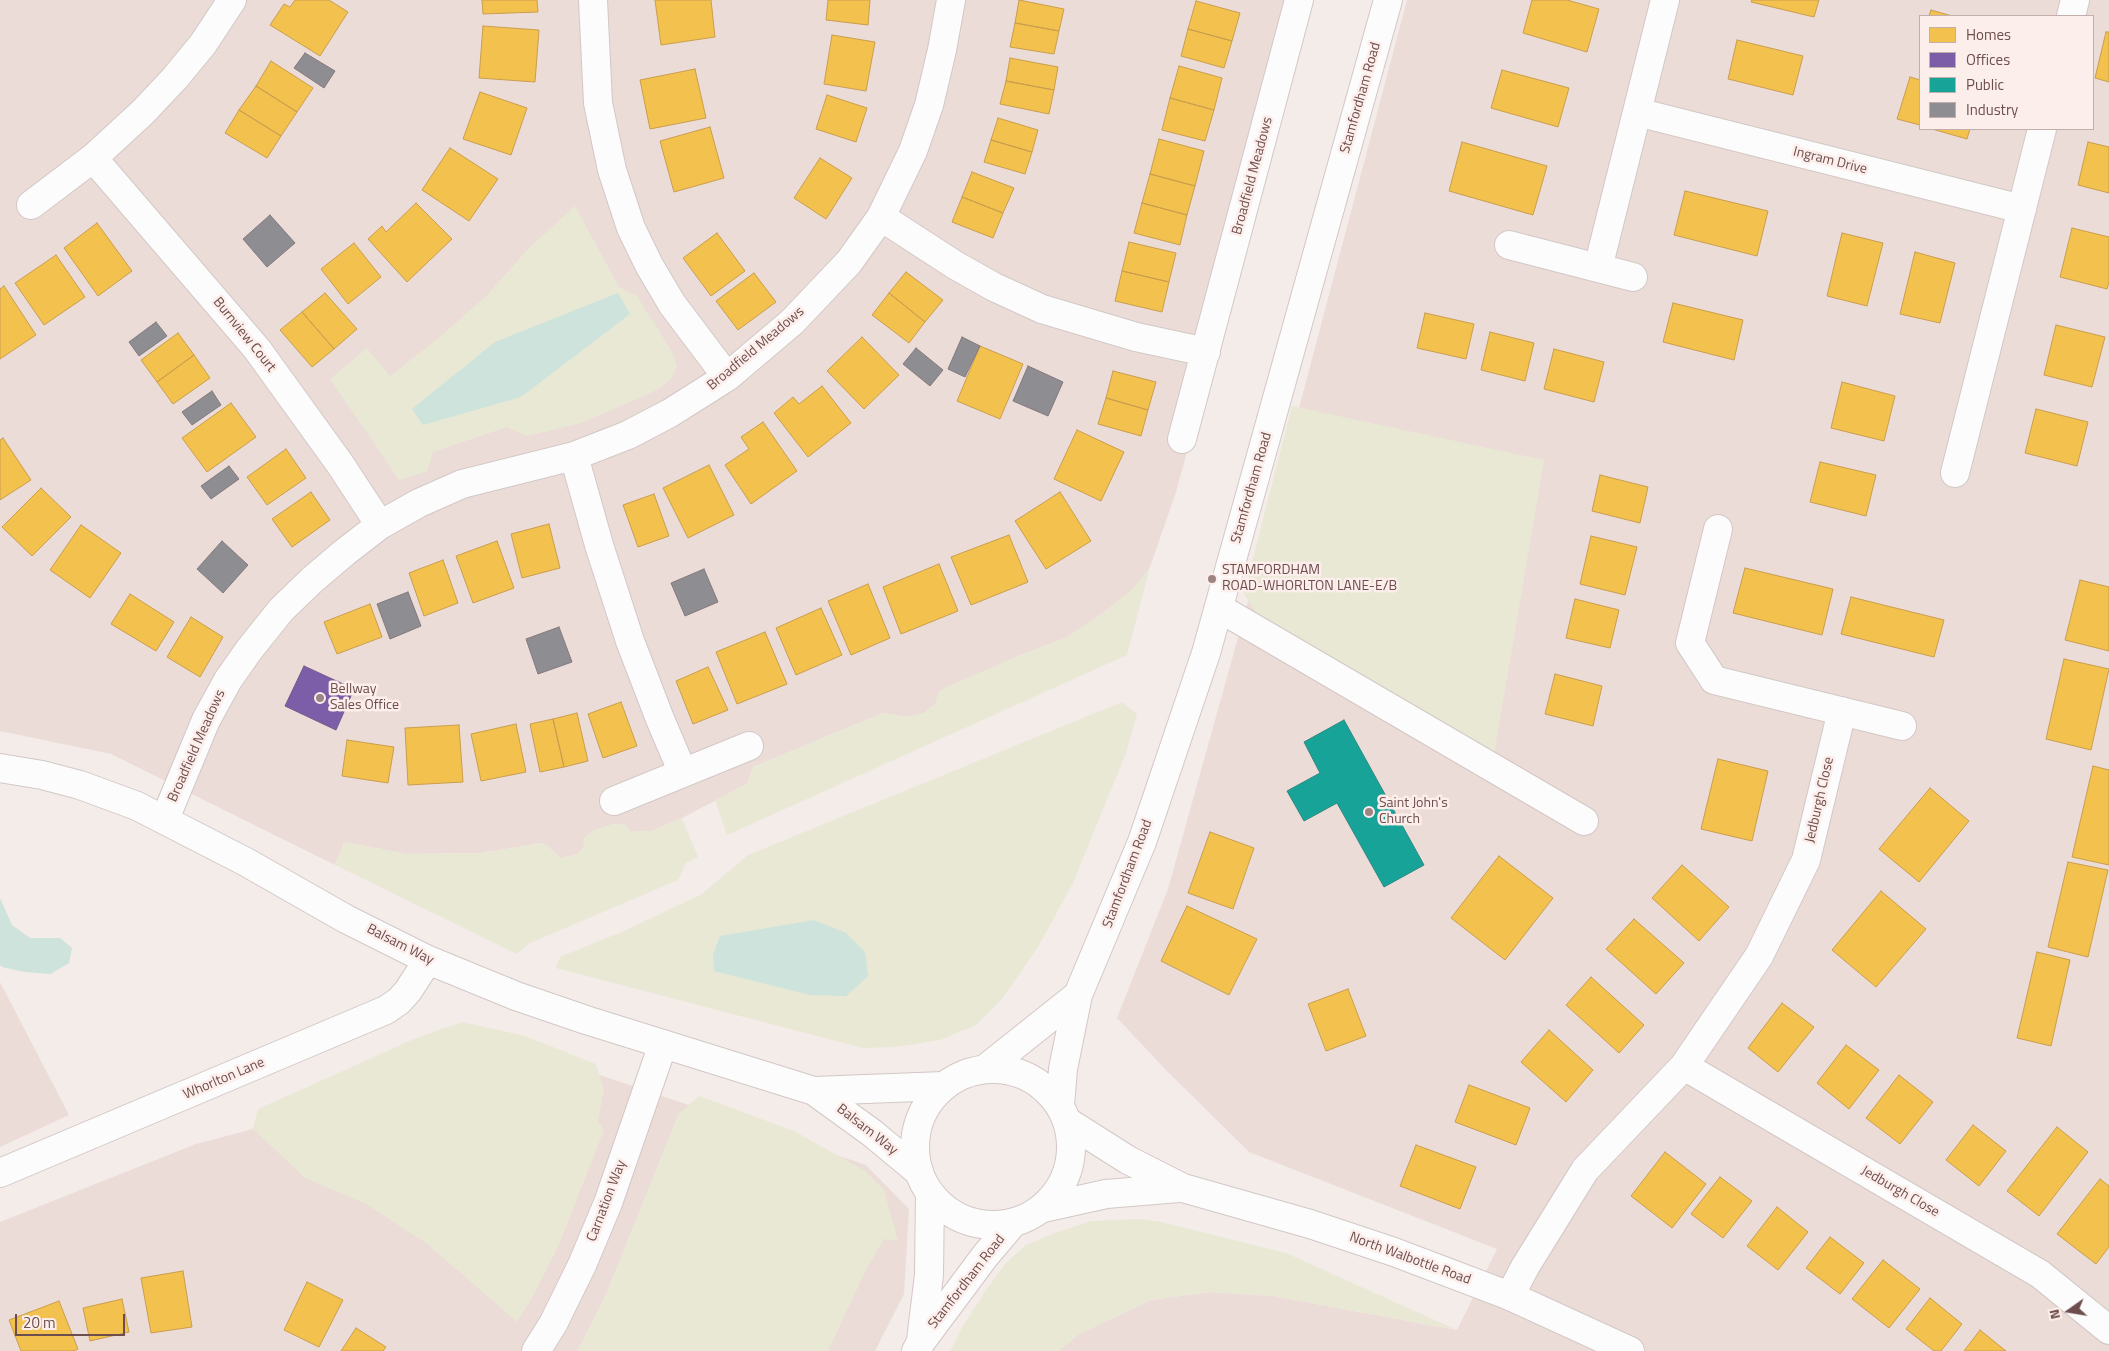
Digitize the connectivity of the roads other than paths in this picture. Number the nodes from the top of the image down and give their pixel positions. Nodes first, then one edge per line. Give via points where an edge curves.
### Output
1 (232, 0) edge
2 (593, 0) edge
3 (950, 0) edge
4 (1299, 0) edge
5 (1388, 0) edge
6 (1665, 0) edge
7 (2075, 0) edge
8 (2071, 15) edge
9 (1637, 112) junction
10 (2042, 130) edge
11 (94, 158) junction
12 (30, 205) dead end
13 (2022, 210) junction
14 (881, 217) junction
15 (1509, 245) dead end
16 (1598, 268) junction
17 (1633, 277) dead end
18 (1206, 352) junction
19 (727, 377) junction
20 (1182, 439) dead end
21 (574, 456) junction
22 (1955, 474) dead end
23 (380, 525) junction
24 (1718, 529) dead end
25 (1219, 608) junction
26 (1842, 711) junction
27 (1902, 726) dead end
28 (749, 746) dead end
29 (0, 768) edge
30 (683, 773) junction
31 (614, 801) dead end
32 (165, 819) junction
33 (1584, 821) dead end
34 (428, 960) junction
35 (1078, 996) junction
36 (663, 1044) junction
37 (1684, 1066) junction
38 (985, 1069) junction
39 (944, 1086) junction
40 (814, 1090) junction
41 (1064, 1114) junction
42 (0, 1173) edge
43 (924, 1182) junction
44 (1184, 1188) junction
45 (1043, 1208) junction
46 (1013, 1223) junction
47 (1510, 1296) junction
48 (2109, 1330) edge
49 (918, 1346) edge
50 (536, 1351) edge
51 (1630, 1351) edge

1 - 11 street via 176,78
2 - 19 street via 598,103 612,170 631,228 672,304
3 - 14 street, Broadfield Meadows via 929,105 913,151
4 - 18 street, Broadfield Meadows
5 - 25 street, Stamfordham Road
6 - 9 street
7 - 8 street
9 - 13 street, Ingram Drive
9 - 16 street
10 - 13 street
11 - 12 street
11 - 23 street, Burnview Court via 257,349
13 - 22 street
14 - 18 street via 955,265 1042,309 1136,338
14 - 19 street, Broadfield Meadows via 849,262 792,322
15 - 16 street
16 - 17 street
18 - 20 street, Broadfield Meadows
19 - 21 street, Broadfield Meadows via 670,414
21 - 23 street, Broadfield Meadows via 462,484
21 - 30 street via 630,641
23 - 32 street, Broadfield Meadows via 312,580 281,610 249,650 206,720
24 - 26 street via 1690,643 1714,680
25 - 33 street
25 - 35 street, Stamfordham Road via 1142,842
26 - 27 street
26 - 37 street, Jedburgh Close via 1806,860 1759,956
28 - 30 street
29 - 32 street, Balsam Way via 42,775 107,793
30 - 31 street
32 - 34 street, Balsam Way
34 - 36 street, Balsam Way via 516,996
34 - 42 street, Whorlton Lane via 408,991 386,1010
35 - 38 street, Stamfordham Road
35 - 41 street, Stamfordham Road via 1064,1064
36 - 40 street, Balsam Way
36 - 50 street, Carnation Way via 605,1212 553,1324
37 - 47 street, Jedburgh Close via 1585,1170
37 - 48 street, Jedburgh Close via 2040,1274
38 - 39 street via 963,1074
38 - 41 street via 1007,1070 1029,1077 1048,1090
39 - 40 street, Balsam Way
39 - 43 street via 928,1103 918,1124 915,1148
40 - 43 street, Balsam Way via 876,1136
41 - 44 street, North Walbottle Road via 1128,1160
41 - 45 street via 1072,1147 1068,1172 1058,1192
43 - 46 street via 947,1210 969,1221 991,1226
43 - 49 street, Stamfordham Road via 929,1275
44 - 45 street, North Walbottle Road via 1106,1194
44 - 47 street, North Walbottle Road via 1351,1237
45 - 46 street
46 - 49 street, Stamfordham Road
47 - 51 street, North Walbottle Road

